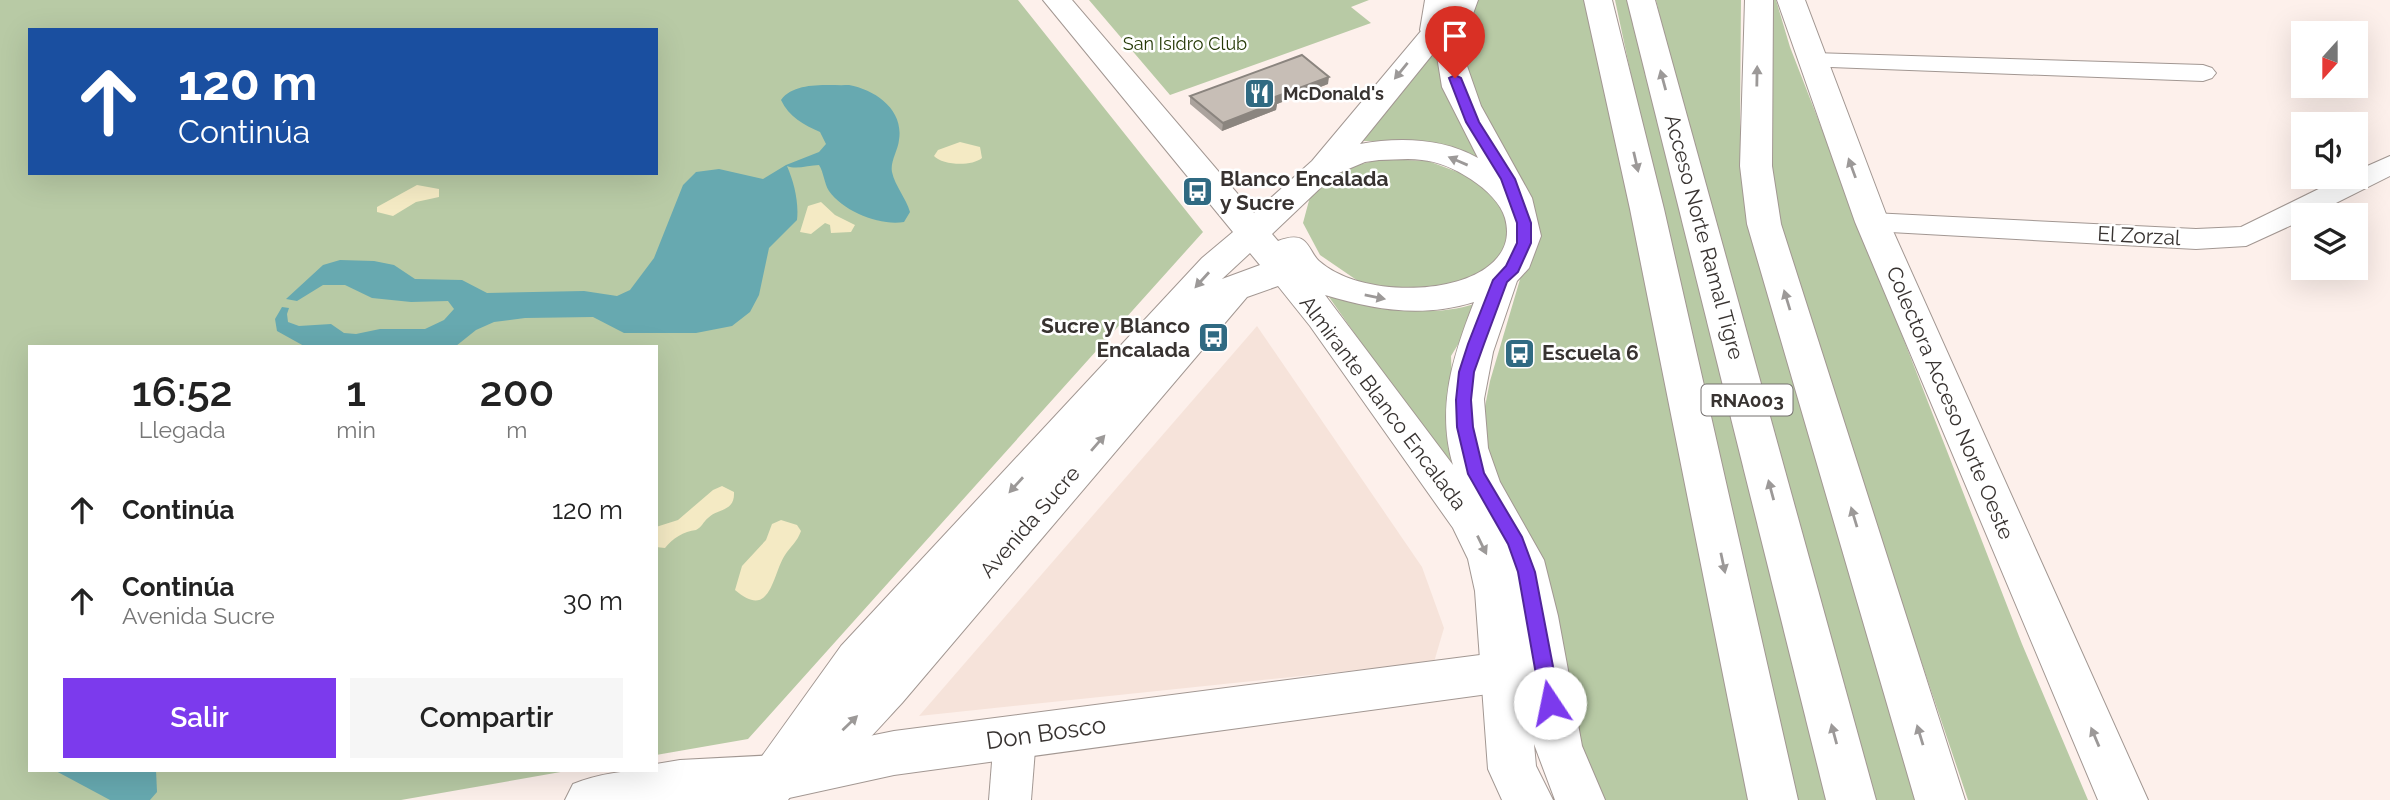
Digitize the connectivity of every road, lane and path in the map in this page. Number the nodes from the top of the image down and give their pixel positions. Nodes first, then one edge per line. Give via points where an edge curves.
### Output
1 (1057, 0) edge
2 (1439, 0) edge
3 (1463, 0) edge
4 (1598, 0) edge
5 (1641, 0) edge
6 (1759, 0) edge
7 (1791, 0) edge
8 (1434, 30) junction
9 (1813, 61) junction
10 (2203, 73) dead end
11 (2390, 164) edge
12 (1312, 179) junction
13 (1515, 198) junction
14 (1872, 222) junction
15 (1252, 234) junction
16 (1297, 268) junction
17 (1500, 280) junction
18 (1503, 672) junction
19 (1015, 737) junction
20 (767, 789) edge
21 (1518, 790) edge
22 (590, 800) edge
23 (1010, 800) edge
24 (1580, 800) edge
25 (1773, 800) edge
26 (1851, 800) edge
27 (1940, 800) edge
28 (2123, 800) edge

1 - 15 main road, Almirante Blanco Encalada
2 - 8 main road
3 - 8 main road
3 - 13 main road via 1450,46 1455,78 1473,122
4 -> 25 main road, RNA003
26 -> 5 main road, Acceso Norte Ramal Tigre / RNA003
27 -> 6 main road via 1764,224 1756,166
7 - 9 main road, Colectora Acceso Norte Oeste
8 -> 12 main road
9 - 10 street
14 -> 9 main road, Colectora Acceso Norte Oeste
11 - 14 street, El Zorzal via 2246,236 2196,239
13 -> 12 main road via 1463,162 1423,150 1368,152
12 - 15 main road, Avenida Sucre
12 - 16 main road via 1289,222
13 - 17 main road via 1524,223 1524,243 1513,268
28 -> 14 main road, Colectora Acceso Norte Oeste
15 - 16 main road, Almirante Blanco Encalada
15 -> 20 main road, Avenida Sucre via 1214,267 857,660
16 -> 17 main road via 1361,294 1390,300 1460,295
16 -> 18 main road, Almirante Blanco Encalada via 1323,317 1469,518 1489,559 1497,592
20 -> 16 main road, Avenida Sucre via 828,745 886,688 1234,288
17 - 24 main road, Almirante Blanco Encalada via 1467,372 1465,427 1476,474 1516,542 1527,572 1559,748
18 - 19 main road, Don Bosco
18 - 21 main road, Almirante Blanco Encalada
19 - 20 main road, Don Bosco via 894,753
19 - 23 street
20 - 22 main road, Don Bosco via 680,783

